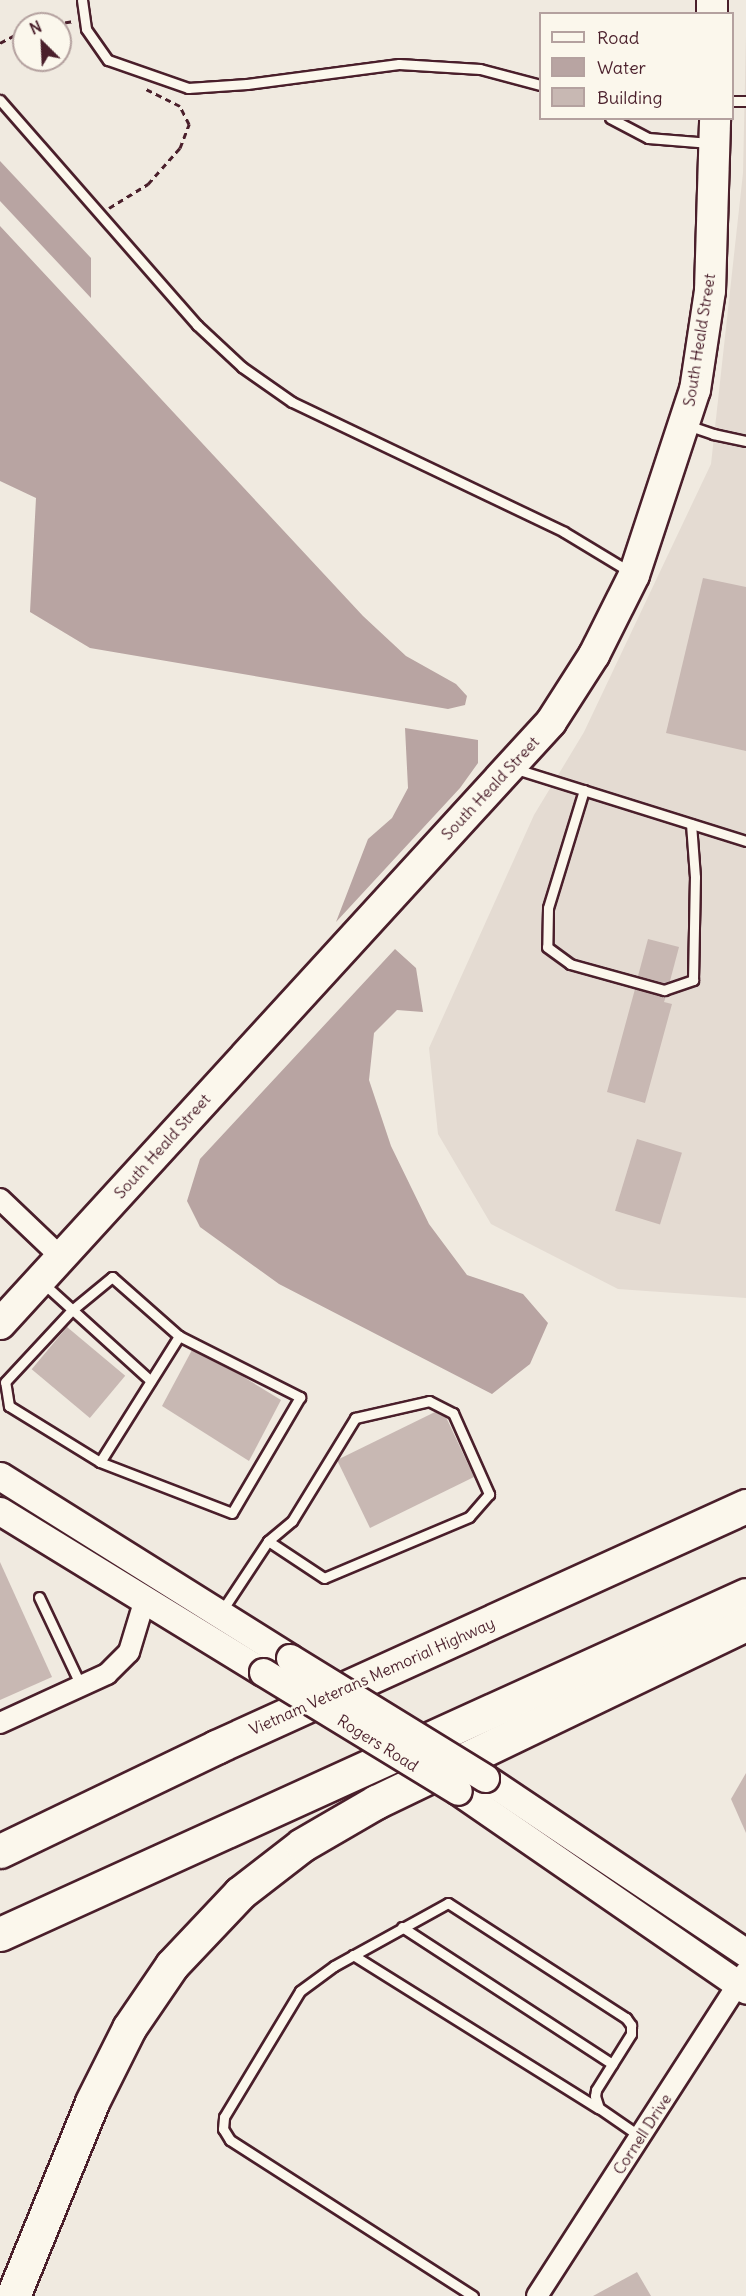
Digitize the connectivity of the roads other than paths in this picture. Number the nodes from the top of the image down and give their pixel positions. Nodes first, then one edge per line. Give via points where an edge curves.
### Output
1 (82, 0) edge
2 (539, 85) edge
3 (0, 100) edge
4 (614, 120) edge
5 (715, 131) edge
6 (685, 424) junction
7 (746, 441) edge
8 (634, 575) junction
9 (508, 766) junction
10 (584, 790) junction
11 (691, 824) junction
12 (746, 841) edge
13 (0, 1198) edge
14 (61, 1257) junction
15 (40, 1280) junction
16 (72, 1310) junction
17 (0, 1324) edge
18 (179, 1336) junction
19 (151, 1381) junction
20 (100, 1462) junction
21 (0, 1476) edge
22 (746, 1506) edge
23 (0, 1511) edge
24 (268, 1541) junction
25 (746, 1595) edge
26 (39, 1597) dead end
27 (144, 1599) junction
28 (220, 1614) junction
29 (746, 1624) edge
30 (81, 1686) junction
31 (0, 1724) edge
32 (216, 1747) junction
33 (0, 1830) edge
34 (0, 1851) edge
35 (402, 1927) junction
36 (0, 1934) edge
37 (746, 1953) edge
38 (353, 1955) junction
39 (743, 1982) edge
40 (612, 2064) junction
41 (599, 2108) junction
42 (640, 2136) junction
43 (14, 2296) edge
44 (473, 2296) edge
45 (537, 2296) edge

1 - 2 lane via 86,29 108,60 188,88 399,64 480,69
3 - 8 lane via 197,325 242,367 292,402 564,532
4 - 5 lane via 648,138
5 - 6 main road, South Heald Street via 710,291 695,390
6 - 7 lane
6 - 8 main road, South Heald Street
8 - 9 main road, South Heald Street via 594,655 551,722
9 - 10 lane
9 - 14 main road, South Heald Street
10 - 11 lane
10 - 11 lane via 548,908 547,947 570,964 664,990 693,980 695,878
11 - 12 lane
13 - 14 street
14 - 15 main road, South Heald Street
15 - 16 lane
15 - 17 main road, South Heald Street
16 - 18 lane via 112,1277
16 - 19 lane
16 - 20 lane via 5,1382 9,1406
18 - 19 lane
18 - 20 lane via 300,1397 232,1513
19 - 20 lane
21 - 28 street, Rogers Road
22 - 32 highway, Vietnam Veterans Memorial Highway
23 - 27 street, Rogers Road
24 - 24 lane via 292,1521 355,1418 429,1401 453,1413 489,1494 469,1517 324,1578
24 - 28 lane
25 - 36 highway
26 - 30 lane
27 - 30 street via 129,1652 107,1674
27 - 39 street, Rogers Road, bridge via 458,1791
28 - 37 street, Rogers Road, bridge via 485,1778
29 - 43 highway via 376,1802 302,1845 240,1893 183,1952 129,2028 92,2102
30 - 31 street
32 - 33 highway
32 - 34 highway, Vietnam Veterans Memorial Highway
35 - 38 lane
35 - 40 lane
35 - 40 lane via 440,1905 456,1906 627,2018 632,2034
38 - 41 lane
38 - 44 lane via 312,1979 300,1991 224,2117 223,2129 230,2140
39 - 42 street, Cornell Drive
40 - 41 lane via 596,2090
41 - 42 lane
42 - 45 street, Cornell Drive

